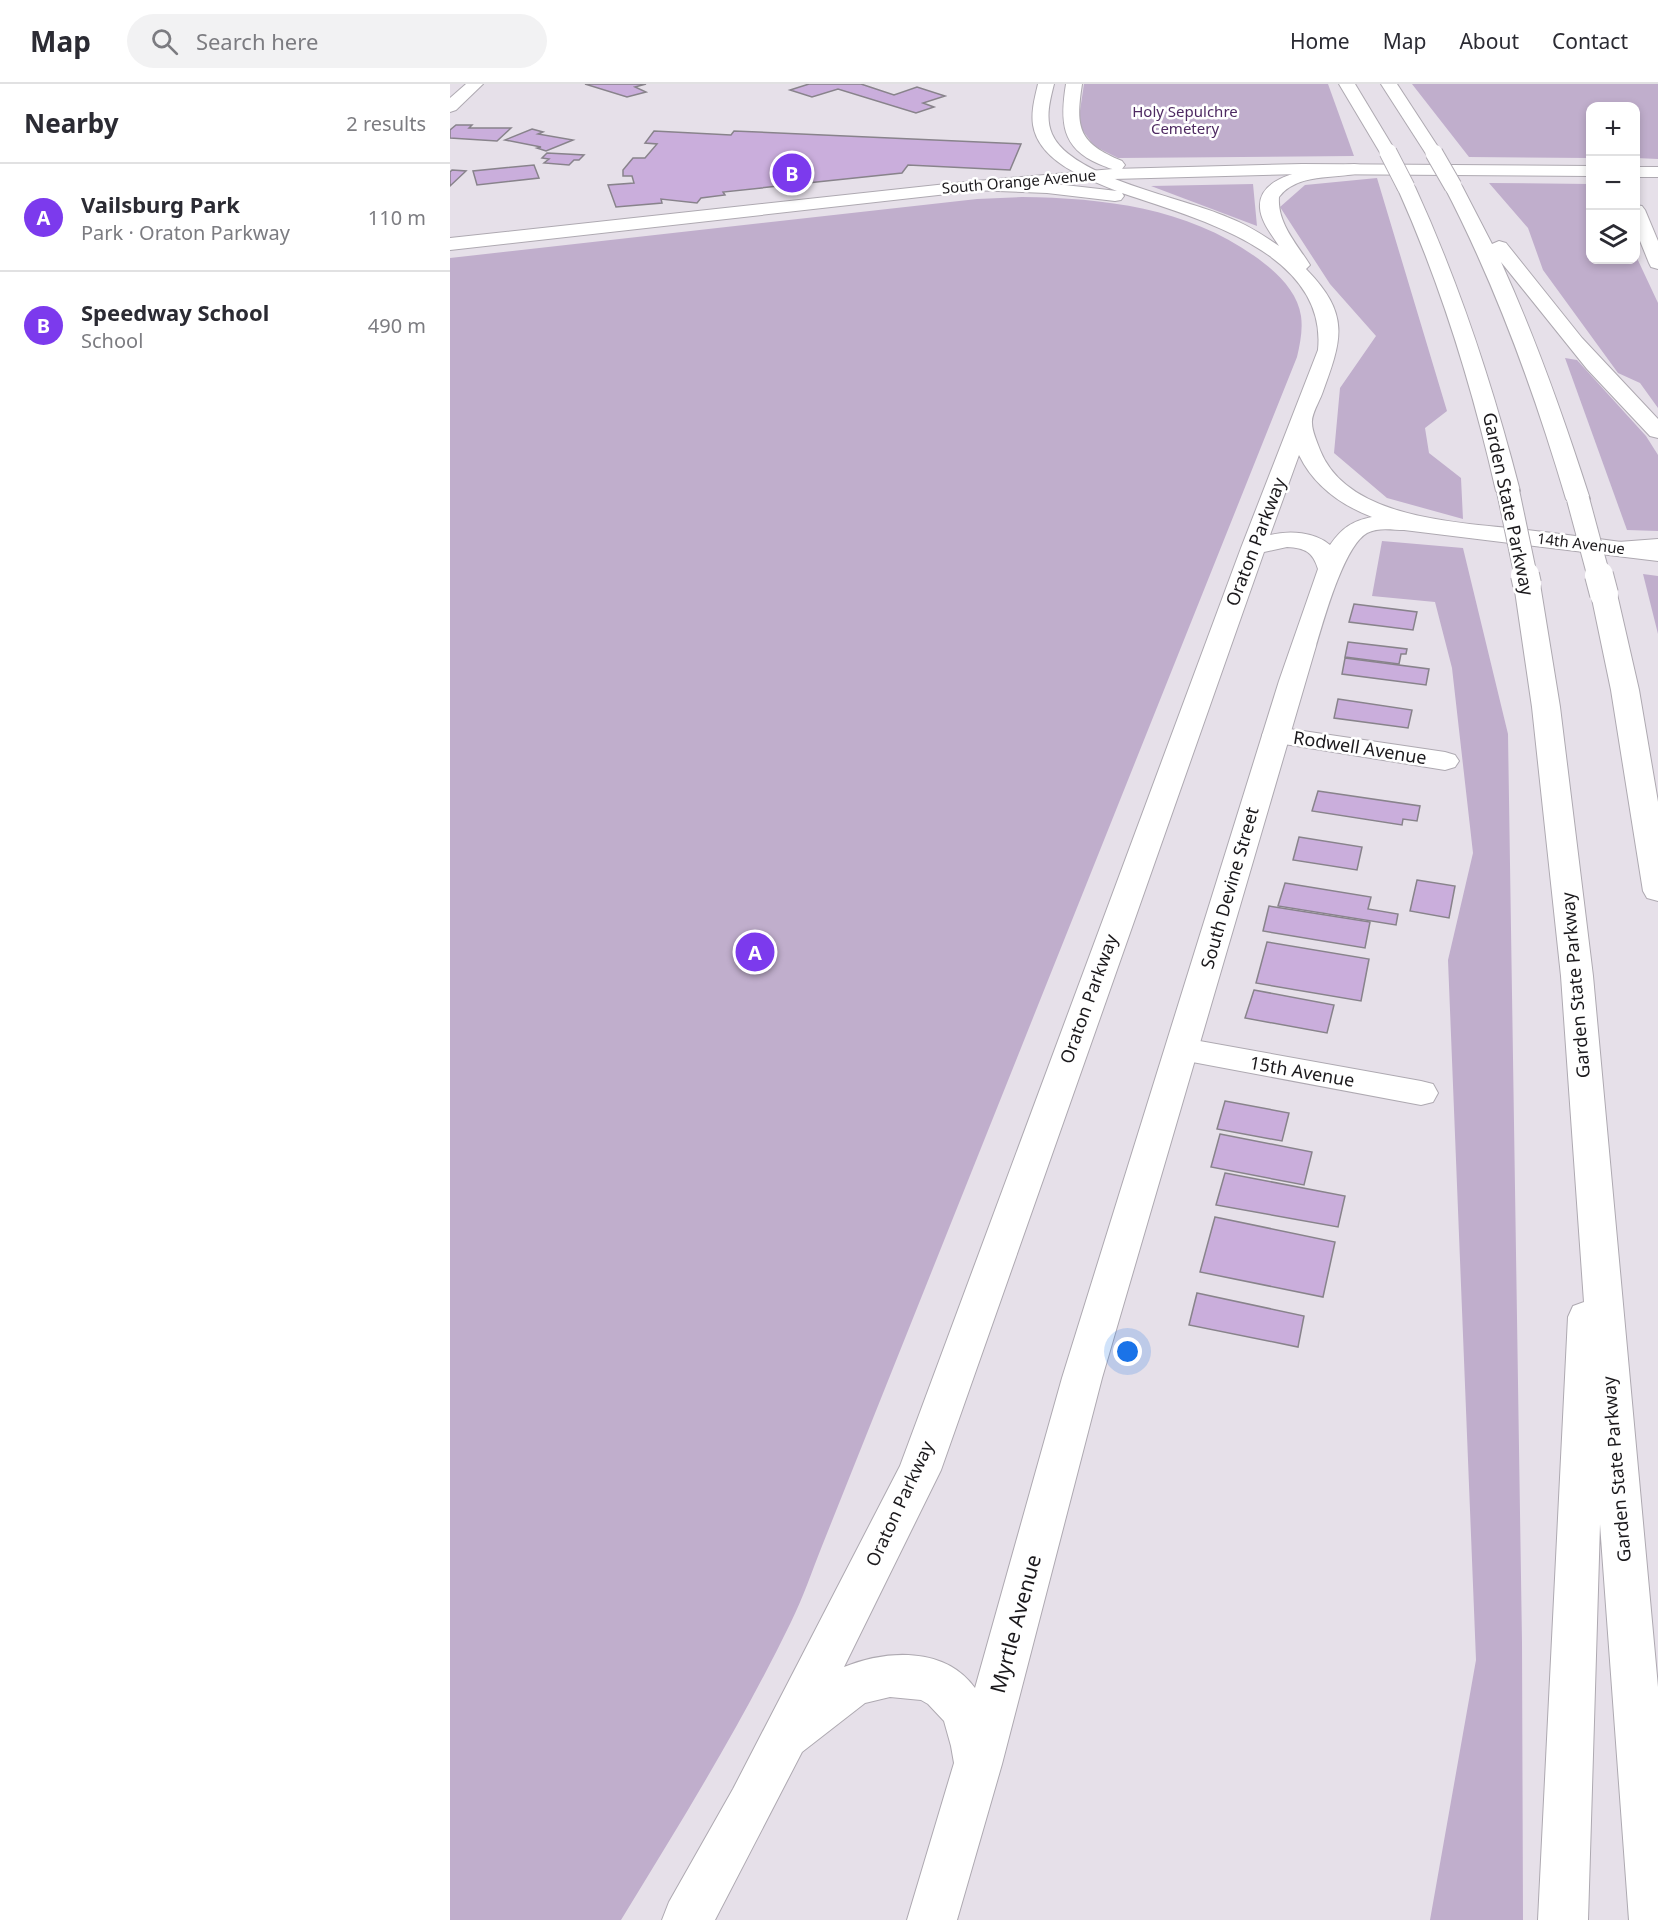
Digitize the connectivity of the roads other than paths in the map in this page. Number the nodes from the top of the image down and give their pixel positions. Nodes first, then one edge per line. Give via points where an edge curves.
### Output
1 (475, 84) edge
2 (1046, 84) edge
3 (1074, 84) edge
4 (1347, 84) edge
5 (1389, 84) edge
6 (450, 106) edge
7 (1354, 169) junction
8 (1586, 171) edge
9 (1150, 172) junction
10 (1640, 172) edge
11 (1658, 172) edge
12 (1094, 175) junction
13 (1453, 186) junction
14 (964, 187) junction
15 (1188, 208) junction
16 (1640, 222) edge
17 (450, 244) edge
18 (1658, 263) edge
19 (1317, 293) junction
20 (1301, 423) junction
21 (1658, 431) edge
22 (1431, 526) junction
23 (1658, 546) edge
24 (1253, 548) junction
25 (1614, 548) junction
26 (1658, 554) edge
27 (1330, 569) junction
28 (1276, 735) junction
29 (1445, 761) dead end
30 (1658, 891) edge
31 (1183, 1050) junction
32 (1421, 1093) dead end
33 (1593, 1180) junction
34 (1098, 1328) joint
35 (778, 1746) junction
36 (978, 1764) junction
37 (687, 1920) edge
38 (932, 1920) edge
39 (1563, 1920) edge
40 (1653, 1920) edge

1 - 6 main road
2 - 12 main road, Oraton Parkway via 1040,117 1045,136 1066,160
3 - 9 main road via 1069,117 1078,140 1106,161
4 - 33 main road, Garden State Parkway, bridge via 1406,186 1449,286 1508,491 1527,584 1556,781
5 - 13 main road, bridge
7 - 8 main road, South Orange Avenue
7 - 9 main road, South Orange Avenue
7 - 19 main road via 1288,181 1269,200 1271,214
9 - 12 main road, South Orange Avenue
10 - 11 main road
12 - 14 main road, South Orange Avenue
12 - 15 main road, Oraton Parkway
13 - 21 main road via 1564,332
13 - 30 main road, bridge via 1484,244 1528,345 1556,424 1604,594 1627,701
14 - 15 main road via 1063,189
14 - 17 main road, South Orange Avenue
15 - 19 main road, Oraton Parkway via 1253,238 1286,261
16 - 18 main road
19 - 20 main road, Oraton Parkway via 1329,317 1330,340
20 - 22 main road, 14th Avenue via 1312,459 1333,485 1372,507
20 - 24 main road, Oraton Parkway
22 - 25 main road, 14th Avenue
22 - 27 main road, South Devine Street via 1383,524 1356,528 1345,537
23 - 25 main road
24 - 27 main road via 1275,540 1306,542 1327,555
24 - 35 main road, Oraton Parkway via 920,1470
25 - 26 main road, 14th Avenue
27 - 28 main road, South Devine Street
28 - 29 main road, Rodwell Avenue
28 - 31 main road, South Devine Street
31 - 32 main road, 15th Avenue
31 - 34 main road, South Devine Street
33 - 39 main road
33 - 40 main road, Garden State Parkway
34 - 36 main road, Myrtle Avenue
35 - 36 main road via 850,1687 895,1674 937,1685 954,1698 973,1735
35 - 37 main road, Oraton Parkway
36 - 38 main road, Myrtle Avenue

